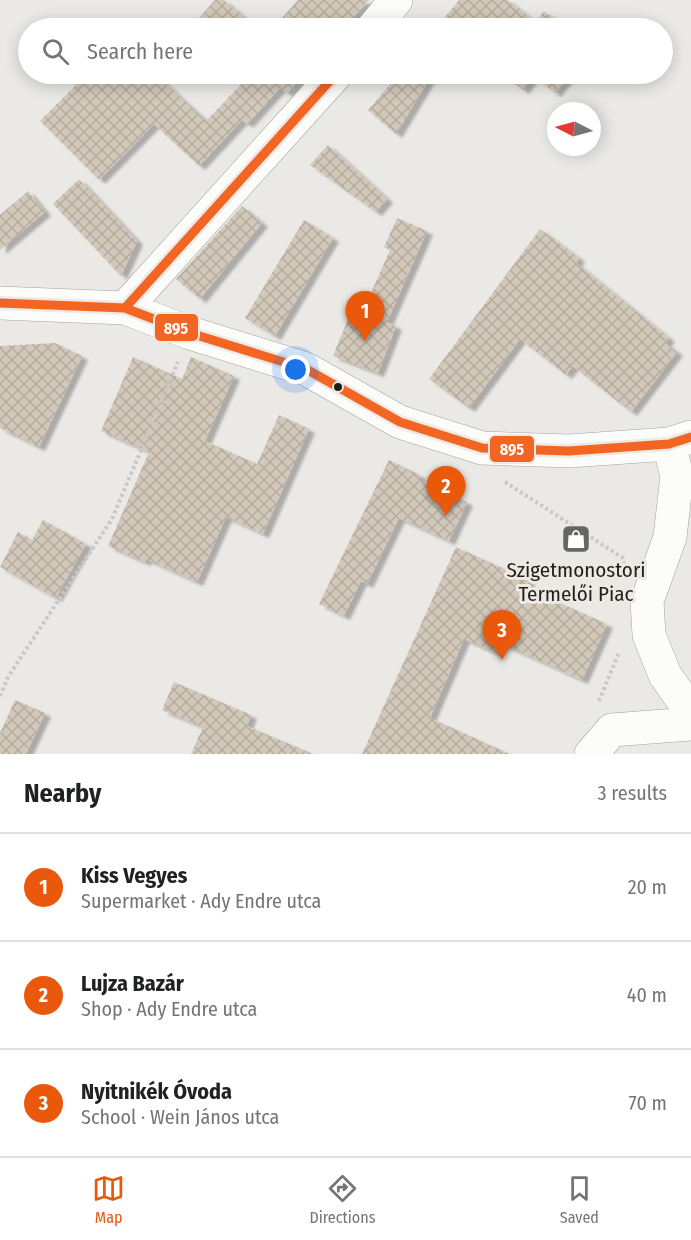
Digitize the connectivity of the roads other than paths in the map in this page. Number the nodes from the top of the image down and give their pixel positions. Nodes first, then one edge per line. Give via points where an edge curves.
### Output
1 (396, 0) edge
2 (381, 18) edge
3 (327, 84) edge
4 (0, 303) edge
5 (125, 308) junction
6 (680, 441) edge
7 (691, 712) edge
8 (691, 724) edge
9 (591, 754) edge

1 - 2 street
3 - 5 street
4 - 5 street
5 - 6 street via 306,369 400,422 482,448 569,451
6 - 7 street via 670,537 647,601 649,634 665,675
8 - 9 street via 612,730

